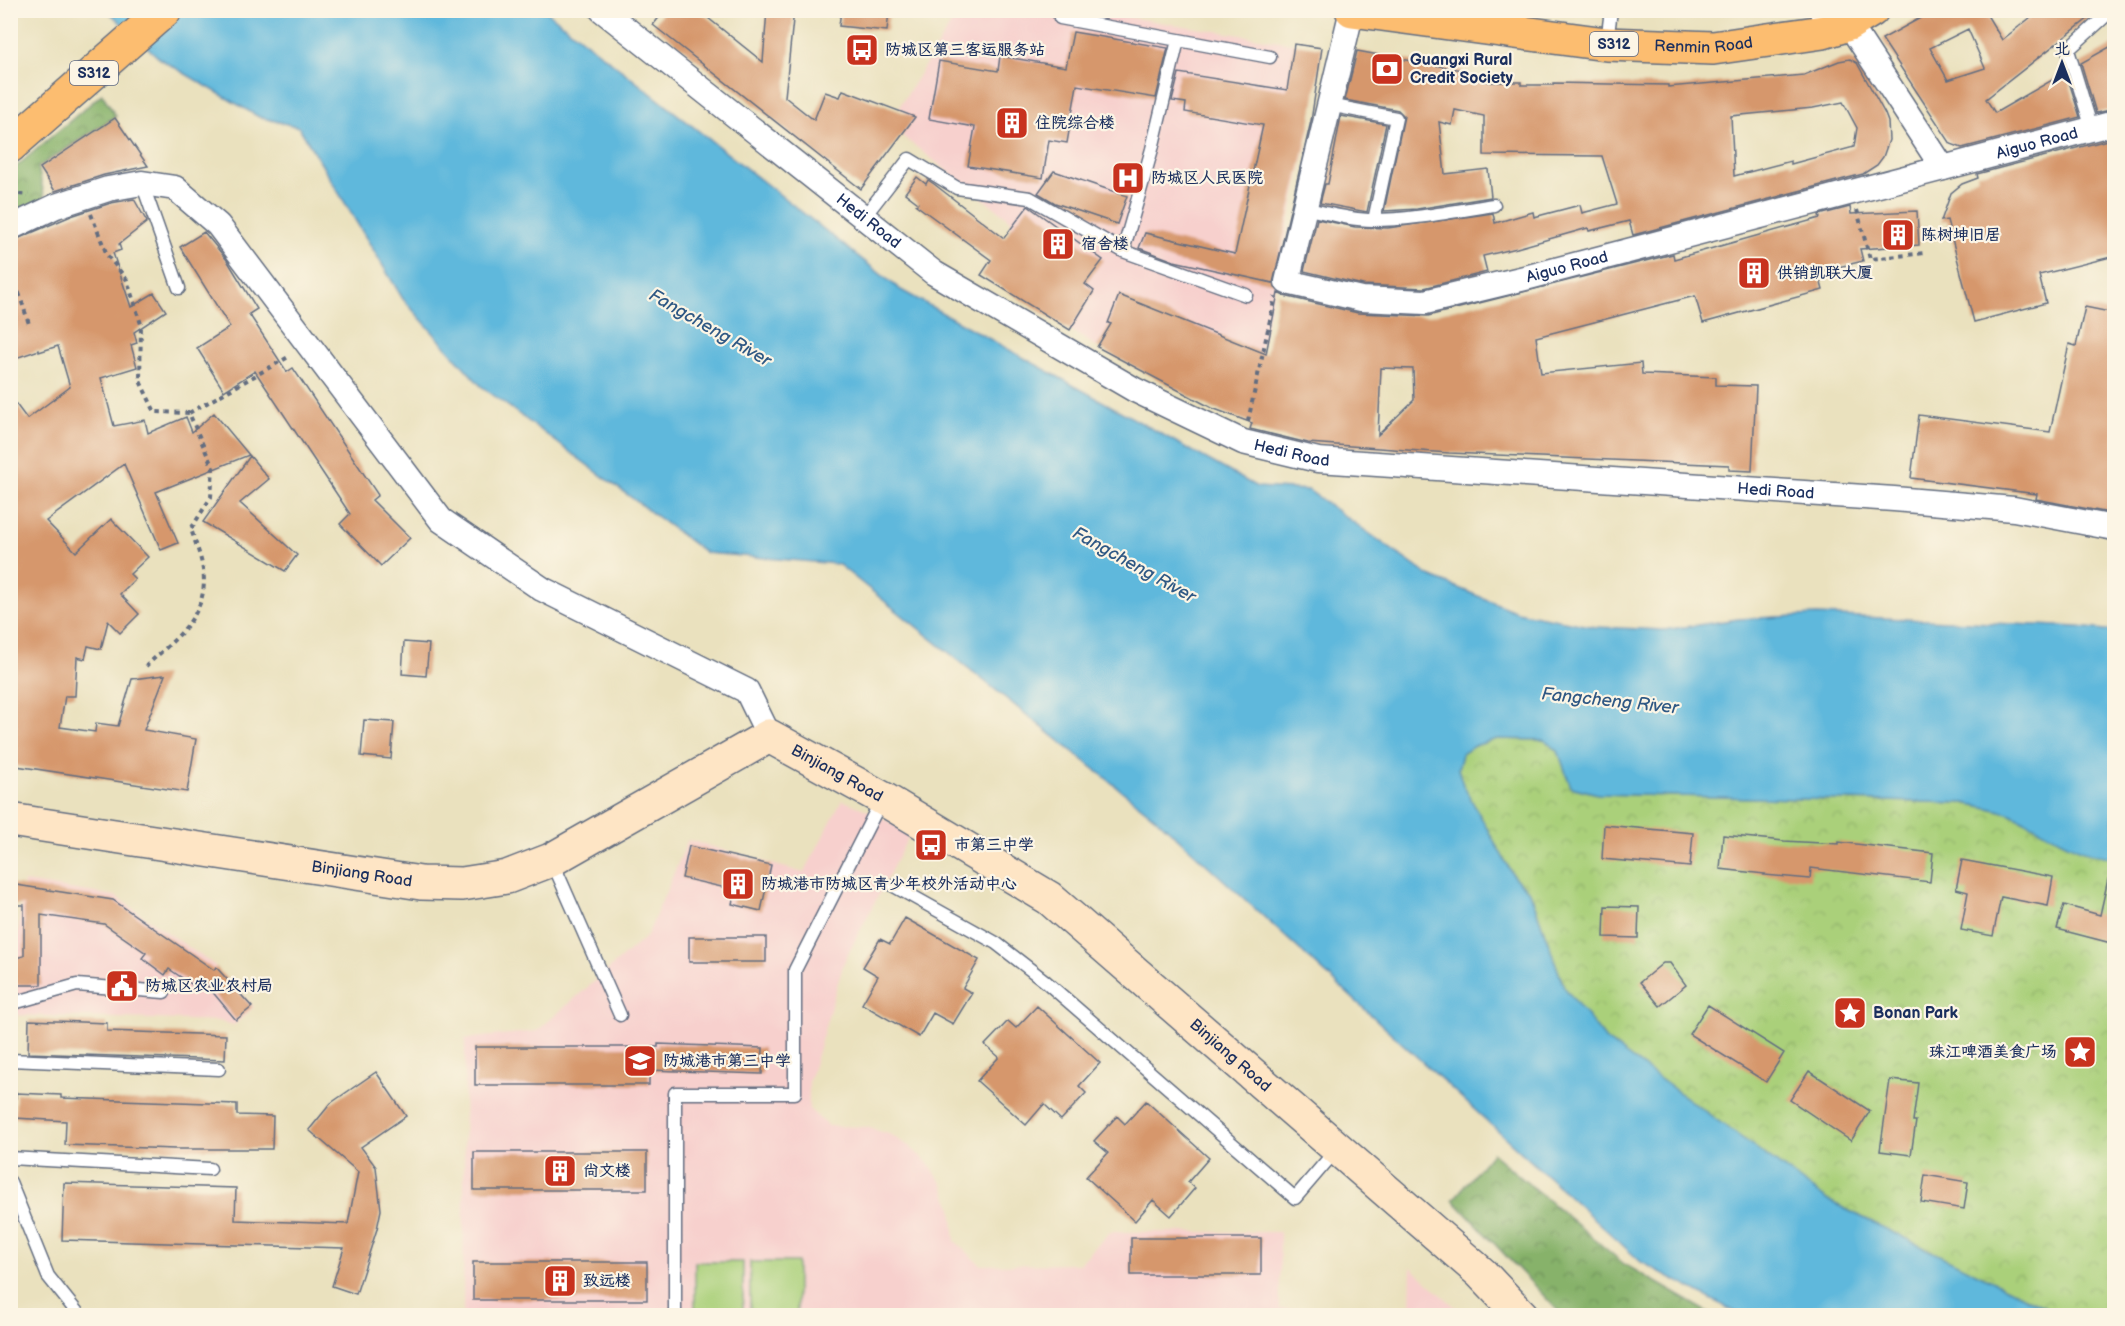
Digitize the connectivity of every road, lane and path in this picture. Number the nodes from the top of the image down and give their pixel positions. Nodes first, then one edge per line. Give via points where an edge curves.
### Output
1 (165, 10) edge
2 (602, 10) edge
3 (1062, 10) edge
4 (1352, 10) edge
5 (1611, 10) edge
6 (2112, 10) edge
7 (1840, 19) edge
8 (1178, 40) junction
9 (1606, 44) junction
10 (1270, 57) dead end
11 (1329, 105) junction
12 (2103, 126) edge
13 (16, 141) edge
14 (1942, 168) junction
15 (142, 183) junction
16 (1853, 192) junction
17 (84, 197) junction
18 (1494, 205) dead end
19 (1304, 208) junction
20 (864, 217) junction
21 (1374, 220) junction
22 (10, 228) edge
23 (1123, 251) junction
24 (1924, 253) dead end
25 (1287, 282) junction
26 (179, 288) dead end
27 (10, 292) edge
28 (1246, 295) dead end
29 (29, 324) dead end
30 (309, 346) junction
31 (189, 413) junction
32 (1243, 442) junction
33 (2115, 528) edge
34 (146, 666) dead end
35 (769, 736) junction
36 (882, 798) junction
37 (10, 820) edge
38 (551, 860) junction
39 (894, 886) dead end
40 (164, 992) dead end
41 (10, 1004) edge
42 (620, 1015) dead end
43 (10, 1060) edge
44 (219, 1070) dead end
45 (1337, 1148) junction
46 (10, 1158) edge
47 (210, 1169) dead end
48 (10, 1182) edge
49 (80, 1316) edge
50 (675, 1316) edge
51 (1522, 1316) edge

1 - 13 main road, S312
2 - 20 street, Hedi Road
3 - 8 lane via 1060,18
4 - 9 main road, Renmin Road / S312
4 - 11 street
5 - 9 lane
6 - 12 lane via 2068,50
7 - 9 main road, Renmin Road / S312 via 1713,48
7 - 14 street
8 - 10 lane
8 - 23 lane
11 - 19 street
11 - 21 lane via 1396,118
12 - 14 street, Aiguo Road
14 - 16 street, Aiguo Road
15 - 17 street
15 - 26 lane
15 - 30 street via 175,188 218,225
16 - 24 path via 1870,259
16 - 25 street, Aiguo Road via 1425,302 1361,299
17 - 22 street
17 - 31 path via 106,255 127,280 141,324 140,381 155,412
18 - 21 lane
19 - 21 lane
19 - 25 street
20 - 23 lane via 909,159 957,188 1030,198
20 - 32 street, Hedi Road via 934,273 1135,390
23 - 28 lane
25 - 32 path via 1277,285
27 - 29 path via 18,293
30 - 31 path
30 - 35 street via 441,520 542,589 747,691
31 - 34 path via 213,468 211,497 191,529 203,570 202,600 185,630
32 - 33 street, Hedi Road via 1318,460 1992,507
35 - 36 street, Binjiang Road
35 - 38 street, Binjiang Road
36 - 45 street, Binjiang Road via 1049,898
36 - 50 lane via 795,970 795,1093 675,1093
37 - 38 street, Binjiang Road via 421,883 462,884 507,877
38 - 42 lane
39 - 45 lane via 996,942 1295,1198
40 - 41 lane via 76,985
43 - 44 lane
45 - 51 street, Binjiang Road via 1481,1273
46 - 47 lane
48 - 49 lane via 48,1276

